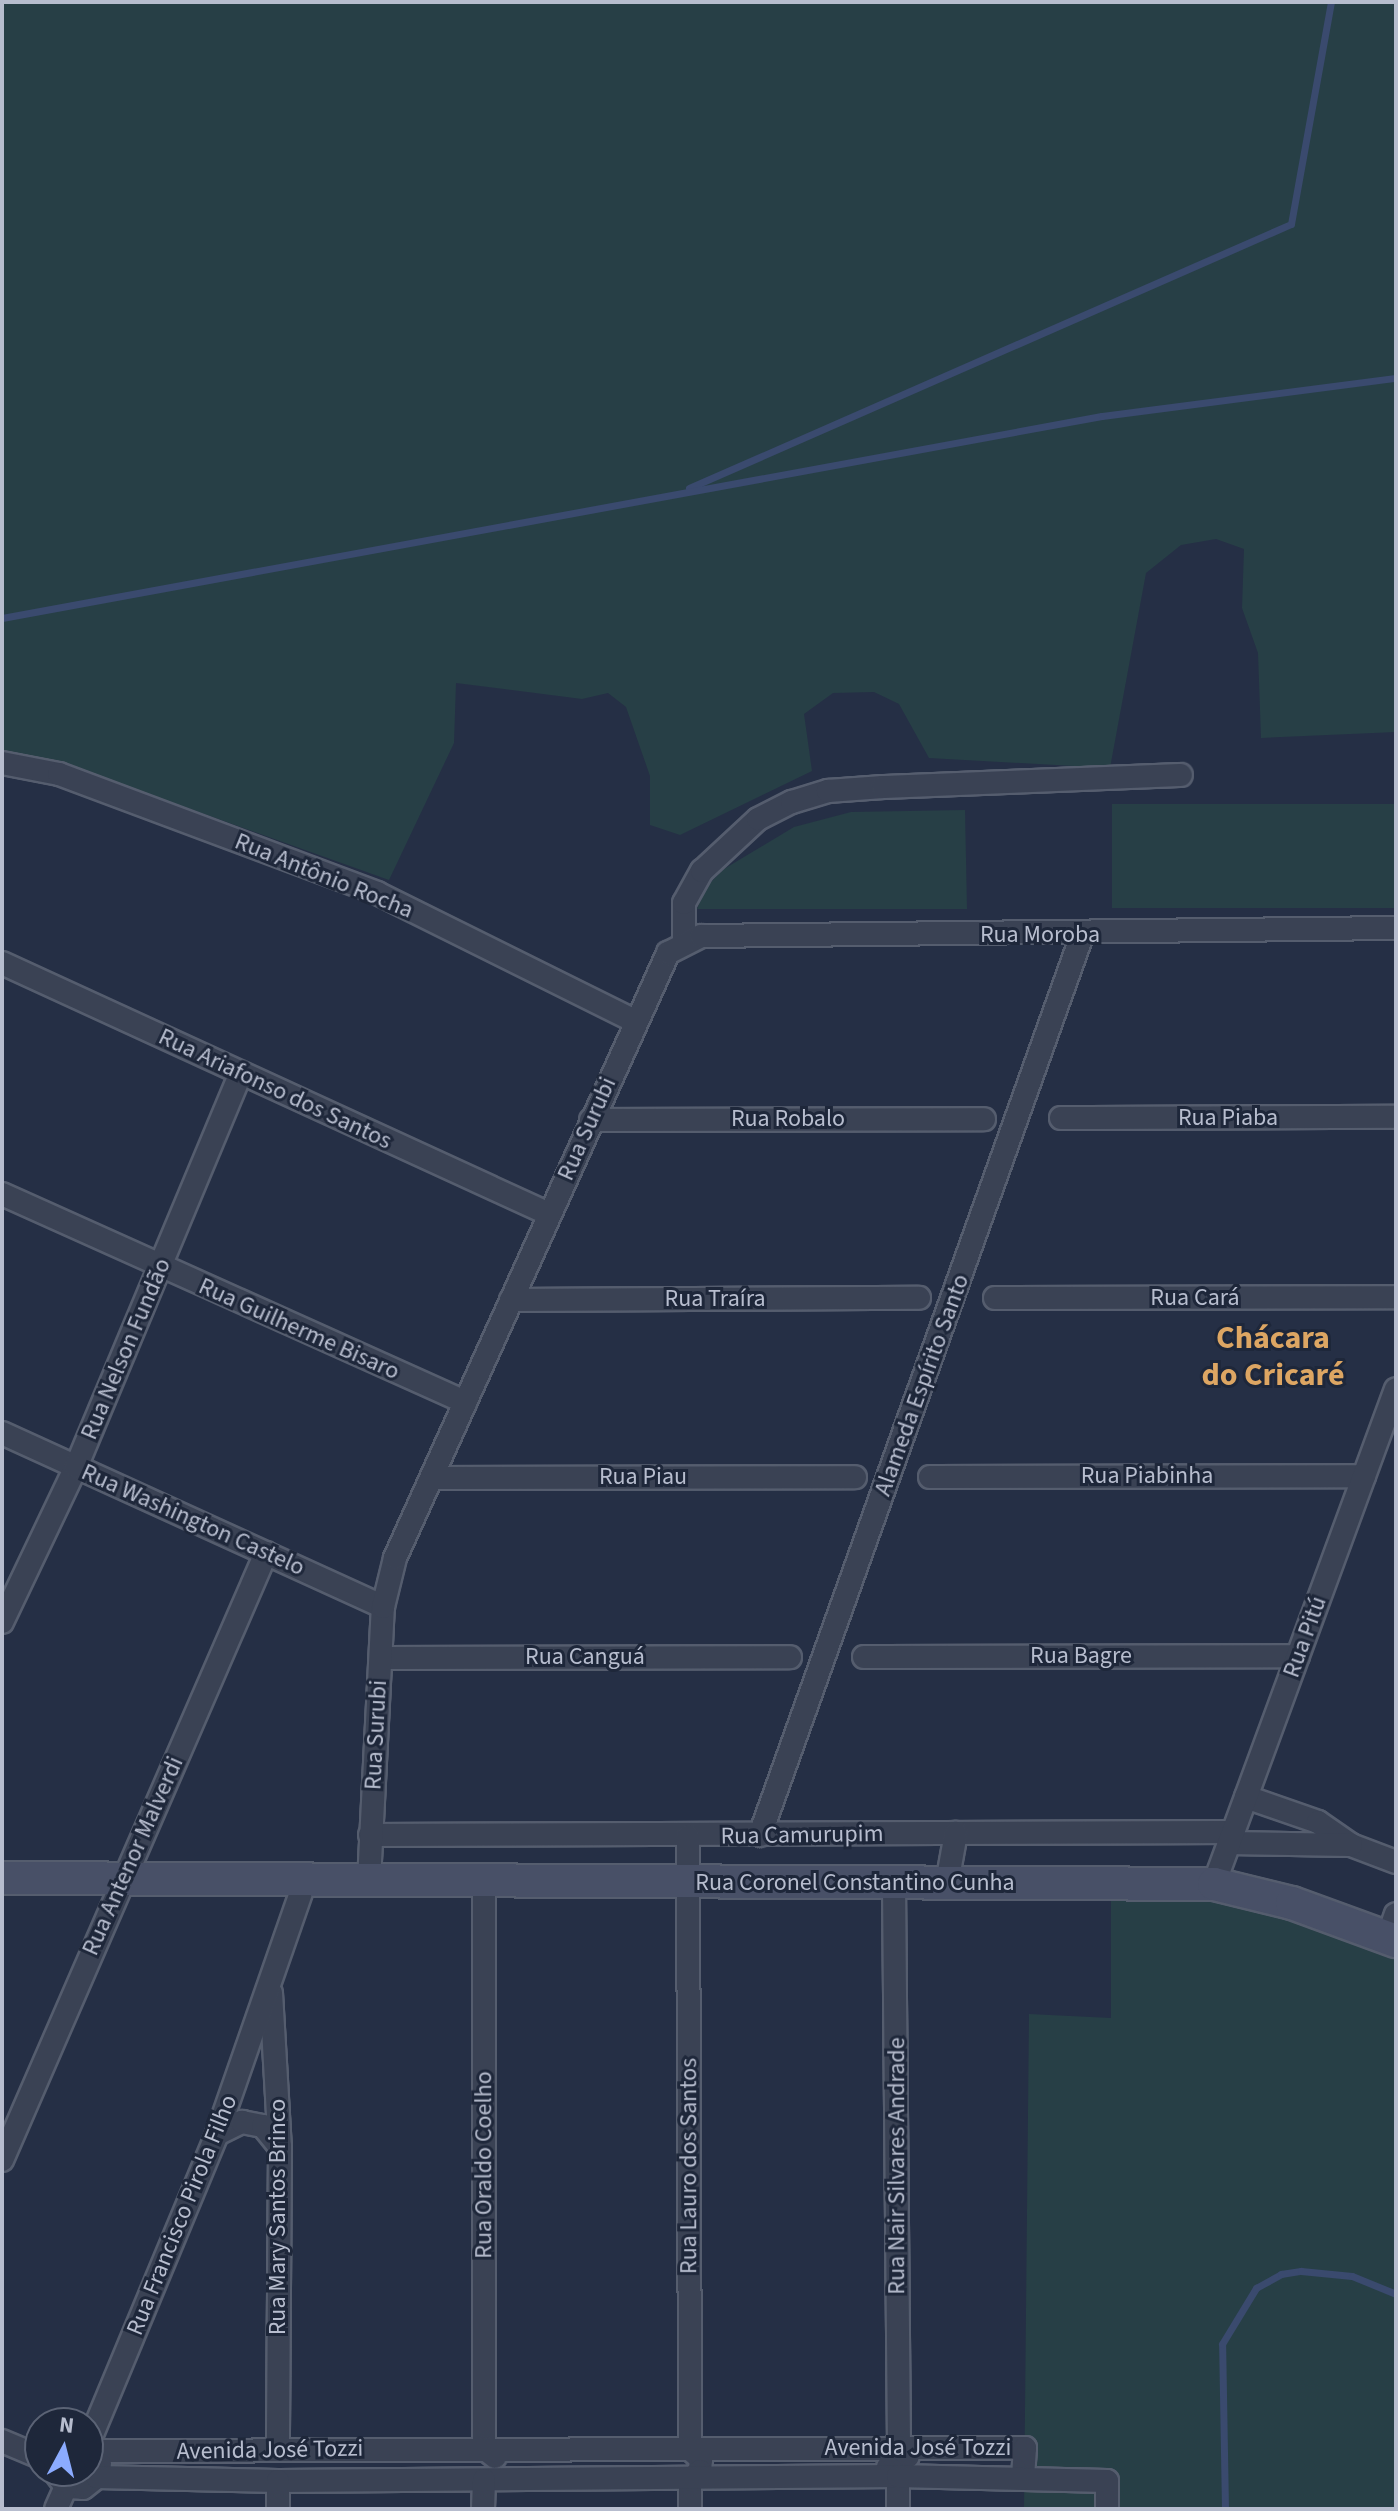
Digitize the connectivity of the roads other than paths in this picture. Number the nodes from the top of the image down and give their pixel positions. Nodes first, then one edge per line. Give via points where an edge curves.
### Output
1 (2, 763) edge
2 (1181, 775) dead end
3 (1396, 928) edge
4 (1082, 935) junction
5 (684, 940) junction
6 (2, 963) edge
7 (635, 1021) junction
8 (241, 1073) junction
9 (1396, 1117) edge
10 (1061, 1118) dead end
11 (984, 1119) dead end
12 (591, 1120) junction
13 (2, 1194) edge
14 (549, 1214) junction
15 (161, 1268) junction
16 (1396, 1297) edge
17 (919, 1298) dead end
18 (995, 1298) dead end
19 (511, 1300) junction
20 (1396, 1389) edge
21 (465, 1402) junction
22 (2, 1433) edge
23 (76, 1467) junction
24 (1364, 1476) junction
25 (855, 1477) dead end
26 (930, 1477) dead end
27 (432, 1478) junction
28 (266, 1553) junction
29 (383, 1607) junction
30 (2, 1622) edge
31 (1298, 1656) junction
32 (790, 1657) dead end
33 (864, 1657) dead end
34 (381, 1658) junction
35 (1246, 1797) junction
36 (956, 1833) junction
37 (370, 1835) junction
38 (760, 1835) junction
39 (688, 1836) junction
40 (1231, 1838) junction
41 (1351, 1845) junction
42 (1396, 1862) edge
43 (2, 1878) edge
44 (122, 1880) junction
45 (369, 1881) junction
46 (305, 1882) junction
47 (688, 1882) junction
48 (484, 1883) junction
49 (947, 1883) junction
50 (894, 1884) junction
51 (1214, 1884) junction
52 (1393, 1931) edge
53 (271, 1984) junction
54 (217, 2134) junction
55 (280, 2147) junction
56 (2, 2160) edge
57 (104, 2412) edge
58 (2, 2441) edge
59 (104, 2447) edge
60 (899, 2447) junction
61 (484, 2448) junction
62 (278, 2449) junction
63 (690, 2449) junction
64 (24, 2455) edge
65 (898, 2476) junction
66 (104, 2477) edge
67 (1023, 2478) junction
68 (484, 2480) junction
69 (690, 2480) junction
70 (278, 2481) junction
71 (55, 2487) edge
72 (56, 2509) edge
73 (278, 2509) edge
74 (483, 2509) edge
75 (690, 2509) edge
76 (898, 2509) edge
77 (1107, 2509) edge

1 - 7 street, Rua Antônio Rocha via 59,774 377,893
2 - 5 street via 883,787 828,791 792,802 758,819 702,871 684,903
3 - 4 street, Rua Moroba
4 - 5 street, Rua Moroba
4 - 38 street, Alameda Espírito Santo
5 - 7 street, Rua Surubi via 668,953
6 - 8 street, Rua Ariafonso dos Santos
7 - 12 street, Rua Surubi
8 - 14 street, Rua Ariafonso dos Santos
8 - 15 street, Rua Nelson Fundão
9 - 10 street, Rua Piaba
11 - 12 street, Rua Robalo
12 - 14 street, Rua Surubi
13 - 15 street, Rua Guilherme Bisaro
14 - 19 street, Rua Surubi
15 - 21 street, Rua Guilherme Bisaro
15 - 23 street, Rua Nelson Fundão
16 - 18 street, Rua Cará
17 - 19 street, Rua Traíra
19 - 21 street, Rua Surubi
20 - 24 street, Rua Pitú
21 - 27 street, Rua Surubi
22 - 23 street, Rua Washington Castelo
23 - 28 street, Rua Washington Castelo
23 - 30 street, Rua Nelson Fundão
24 - 26 street, Rua Piabinha
24 - 31 street, Rua Pitú
25 - 27 street, Rua Piau
27 - 29 street, Rua Surubi via 395,1558
28 - 29 street, Rua Washington Castelo
28 - 44 street, Rua Antenor Malverdi
29 - 34 street, Rua Surubi
31 - 33 street, Rua Bagre
31 - 35 street, Rua Pitú
32 - 34 street, Rua Canguá
34 - 37 street, Rua Surubi
35 - 40 street, Rua Pitú
35 - 41 street via 1318,1822
36 - 38 street, Rua Camurupim
36 - 40 street, Rua Camurupim
36 - 49 street
37 - 39 street, Rua Camurupim
37 - 45 street, Rua Surubi
38 - 39 street, Rua Camurupim
39 - 47 street, Rua Lauro dos Santos
40 - 41 street, Rua Camurupim
40 - 51 street, Rua Pitú
41 - 42 street
43 - 44 street, Rua Coronel Constantino Cunha
44 - 46 street, Rua Coronel Constantino Cunha
44 - 56 street, Rua Antenor Malverdi
45 - 46 street, Rua Coronel Constantino Cunha
45 - 48 street, Rua Coronel Constantino Cunha
46 - 53 street
47 - 48 street, Rua Coronel Constantino Cunha
47 - 50 street, Rua Coronel Constantino Cunha
47 - 63 street, Rua Lauro dos Santos
48 - 61 street, Rua Oraldo Coelho
49 - 50 street, Rua Coronel Constantino Cunha
49 - 51 street, Rua Coronel Constantino Cunha
50 - 60 street, Rua Nair Silvares Andrade
51 - 52 street, Rua Coronel Constantino Cunha
53 - 54 street, Rua Francisco Pirola Filho
53 - 55 street, Rua Mary Santos Brinco
54 - 55 street via 242,2122 263,2126
54 - 57 street, Rua Francisco Pirola Filho
55 - 62 street, Rua Mary Santos Brinco
58 - 64 street
59 - 62 street, Avenida José Tozzi
60 - 63 street, Avenida José Tozzi
60 - 65 street, Rua Nair Silvares Andrade via 888,2467
60 - 67 street, Avenida José Tozzi via 1025,2448
61 - 62 street, Avenida José Tozzi
61 - 63 street, Avenida José Tozzi
61 - 68 street, Rua Oraldo Coelho via 473,2458 472,2471
62 - 70 street, Rua Mary Santos Brinco via 265,2459 265,2473
63 - 69 street, Rua Lauro dos Santos via 679,2458 678,2471
65 - 67 street, Avenida José Tozzi
65 - 69 street, Avenida José Tozzi
65 - 76 street, Rua Nair Silvares Andrade
66 - 70 street, Avenida José Tozzi
67 - 77 street via 1107,2481
68 - 69 street, Avenida José Tozzi
68 - 70 street, Avenida José Tozzi
68 - 74 street, Rua Oraldo Coelho
69 - 75 street, Rua Lauro dos Santos
70 - 73 street, Rua Mary Santos Brinco
71 - 72 street

